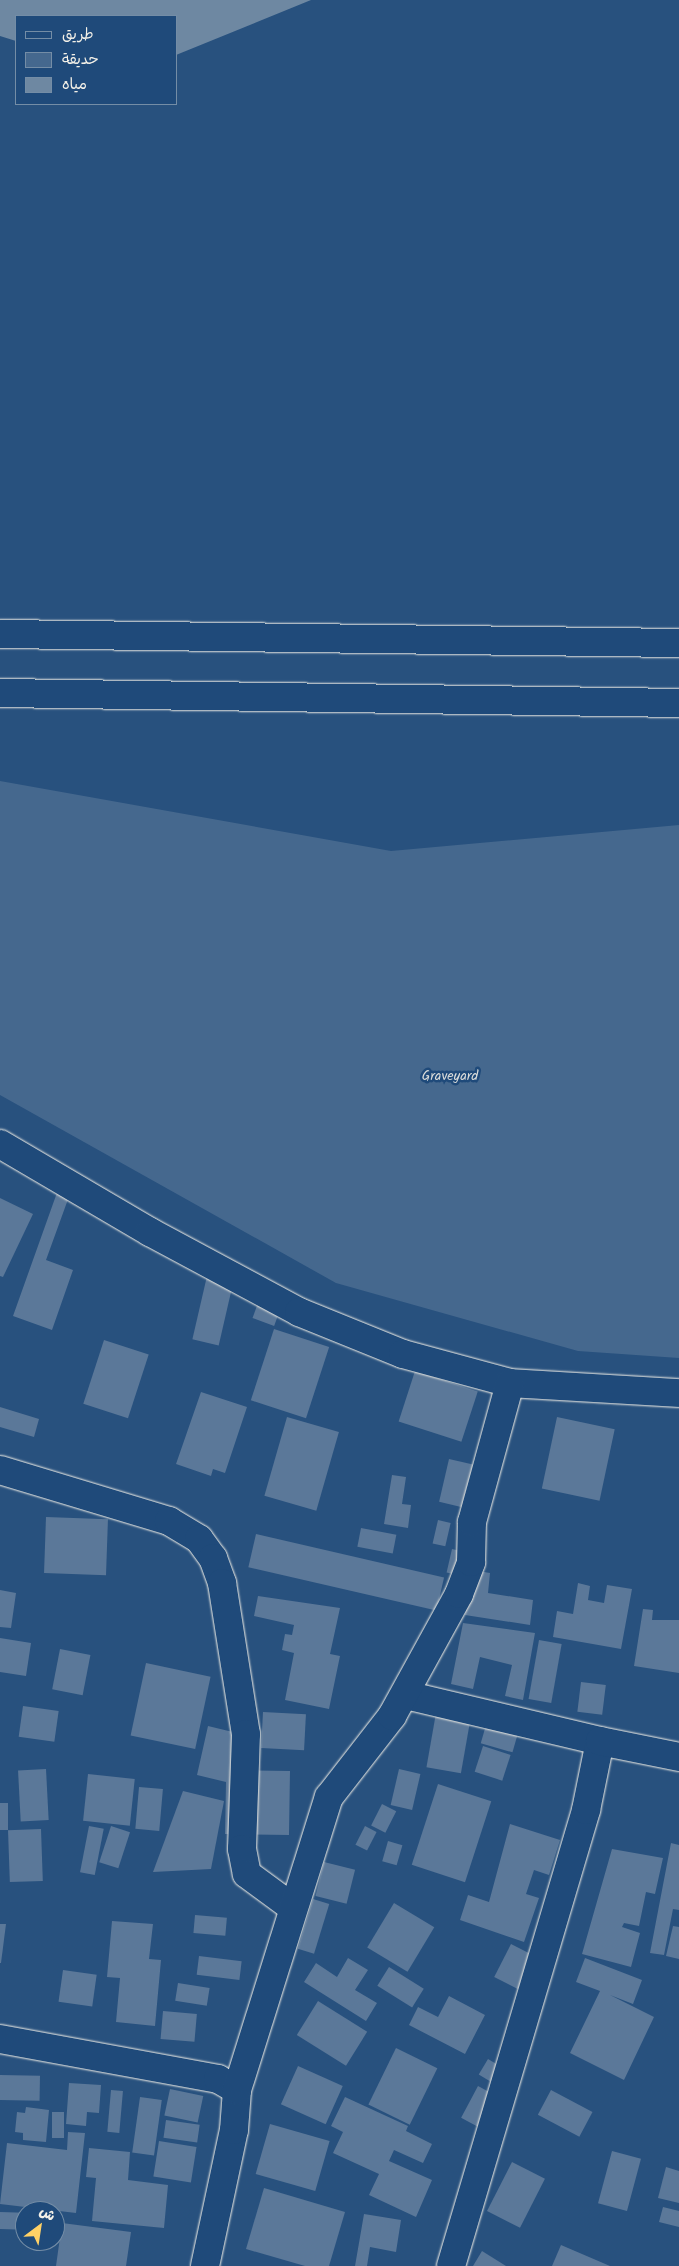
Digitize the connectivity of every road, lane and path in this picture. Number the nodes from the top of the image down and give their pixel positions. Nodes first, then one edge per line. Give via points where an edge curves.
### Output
1 (0, 634) edge
2 (679, 642) edge
3 (0, 693) edge
4 (679, 703) edge
5 (0, 1144) edge
6 (510, 1383) junction
7 (679, 1393) edge
8 (0, 1470) edge
9 (406, 1695) junction
10 (600, 1741) junction
11 (679, 1757) edge
12 (292, 1907) junction
13 (0, 2039) edge
14 (236, 2090) junction
15 (205, 2266) edge
16 (451, 2266) edge

1 - 2 street
3 - 4 street
5 - 6 street via 150,1232 299,1312 403,1354
6 - 7 street
6 - 9 street via 472,1522 472,1562
8 - 12 street via 169,1521 199,1538 213,1558 222,1583 246,1734 242,1848 247,1874
9 - 10 street
9 - 12 street via 375,1742 329,1797
10 - 11 street
10 - 16 street via 586,1810
12 - 14 street
13 - 14 street via 218,2079
14 - 15 street via 234,2130

